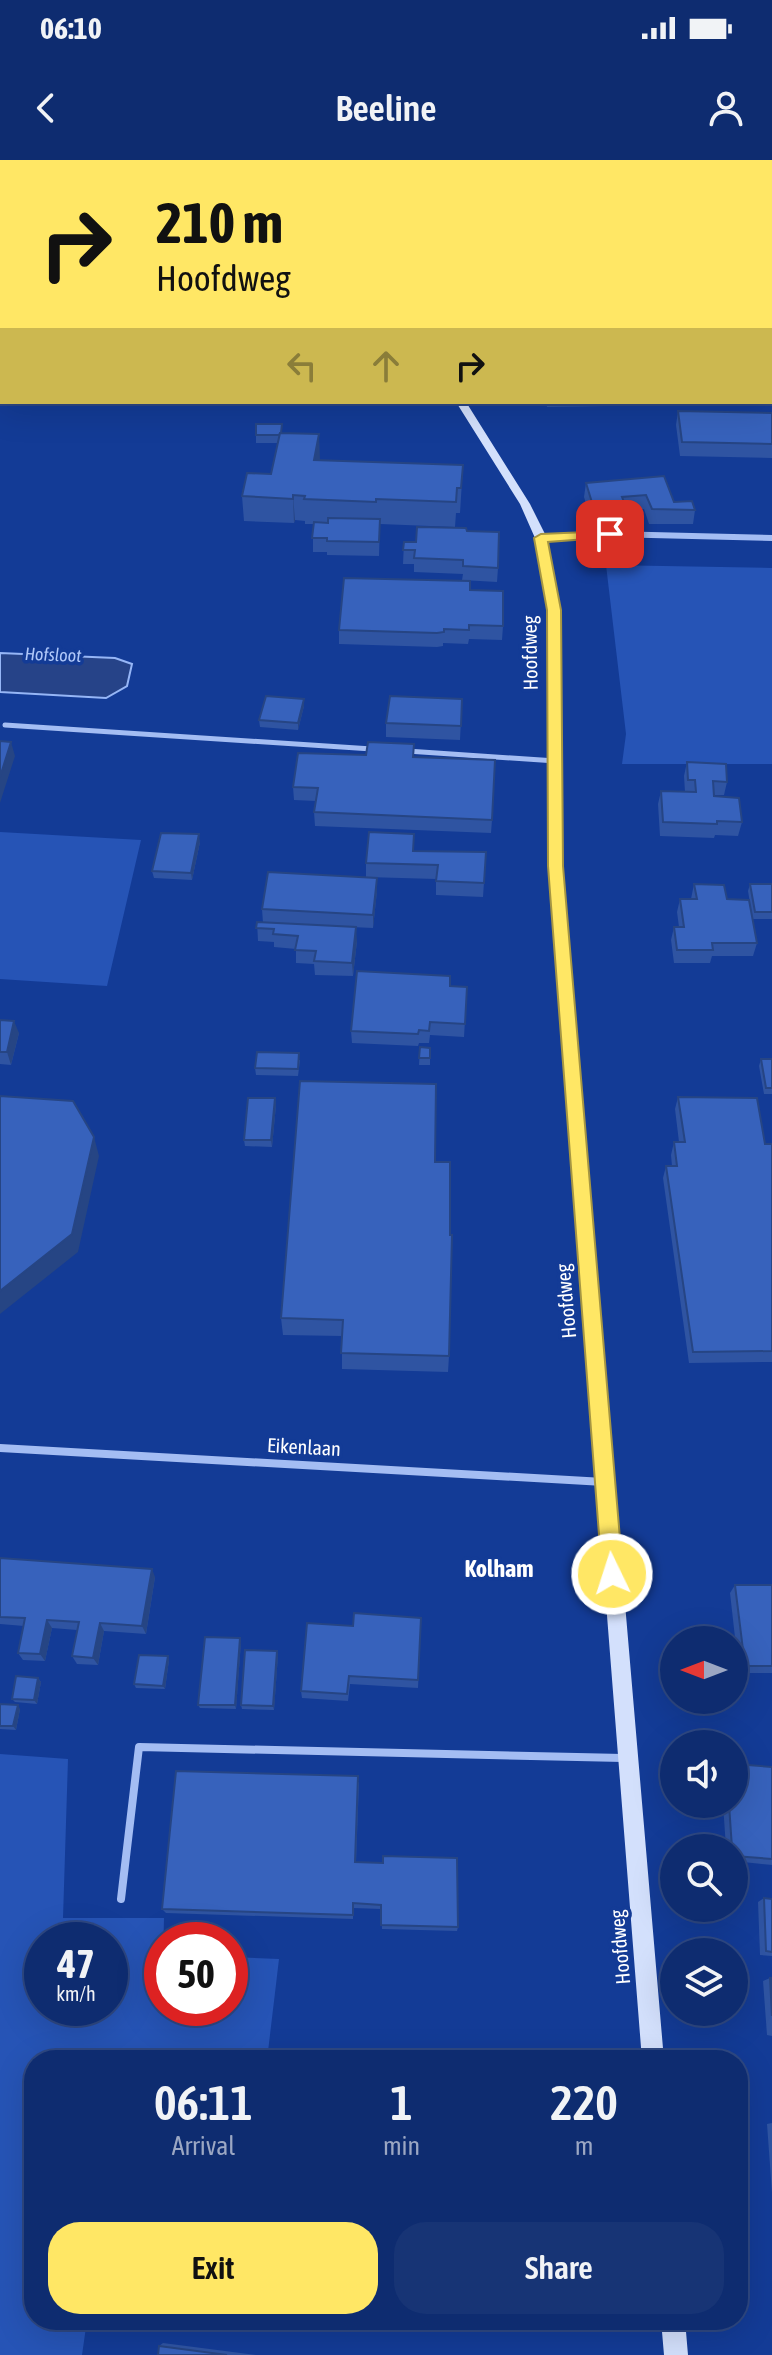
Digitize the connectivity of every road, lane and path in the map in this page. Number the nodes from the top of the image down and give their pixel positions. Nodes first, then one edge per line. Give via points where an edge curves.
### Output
1 (462, 404) edge
2 (541, 538) junction
3 (772, 538) edge
4 (5, 725) dead end
5 (383, 750) edge
6 (399, 751) edge
7 (556, 761) junction
8 (0, 1448) edge
9 (605, 1482) junction
10 (627, 1758) junction
11 (121, 1899) dead end
12 (652, 2050) edge
13 (674, 2330) edge
14 (676, 2355) edge

1 - 2 main road, Hoofdweg
2 - 3 street
2 - 7 main road, Hoofdweg via 554,610
4 - 5 lane
6 - 7 lane
7 - 9 main road, Hoofdweg via 555,866
8 - 9 street, Eikenlaan
9 - 10 main road, Hoofdweg
10 - 11 lane via 139,1747
10 - 12 main road, Hoofdweg
13 - 14 main road

